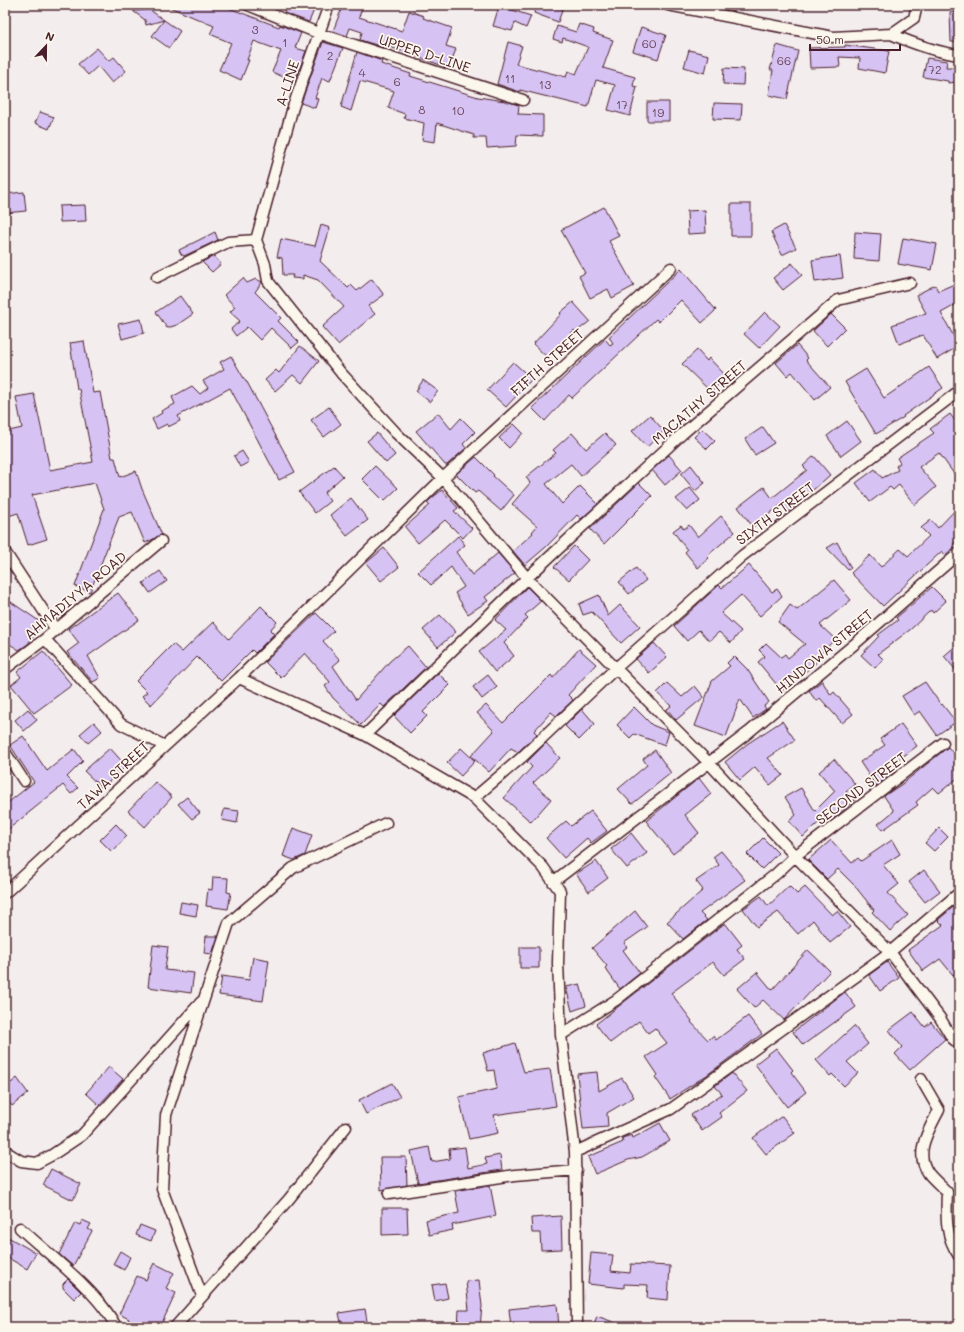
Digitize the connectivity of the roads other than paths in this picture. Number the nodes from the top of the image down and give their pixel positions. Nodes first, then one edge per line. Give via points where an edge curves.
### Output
1 (248, 5) edge
2 (329, 5) edge
3 (668, 5) edge
4 (917, 5) edge
5 (318, 33) junction
6 (892, 34) junction
7 (959, 55) edge
8 (523, 100) dead end
9 (256, 240) junction
10 (671, 268) dead end
11 (157, 277) dead end
12 (910, 284) dead end
13 (959, 391) edge
14 (443, 478) junction
15 (161, 541) dead end
16 (5, 552) edge
17 (959, 553) edge
18 (527, 578) junction
19 (56, 630) junction
20 (45, 639) junction
21 (616, 668) junction
22 (5, 669) edge
23 (239, 678) junction
24 (365, 735) junction
25 (943, 743) dead end
26 (165, 746) junction
27 (5, 752) edge
28 (707, 764) junction
29 (24, 781) dead end
30 (474, 798) junction
31 (386, 823) dead end
32 (795, 856) junction
33 (553, 882) junction
34 (5, 893) edge
35 (959, 893) edge
36 (890, 952) junction
37 (204, 998) junction
38 (561, 1035) junction
39 (959, 1044) edge
40 (922, 1079) dead end
41 (346, 1127) dead end
42 (5, 1149) edge
43 (575, 1152) junction
44 (576, 1170) junction
45 (389, 1194) dead end
46 (20, 1228) dead end
47 (959, 1256) edge
48 (202, 1296) junction
49 (116, 1327) edge
50 (174, 1327) edge
51 (577, 1327) edge

1 - 5 street, UPPER D-LINE
2 - 5 street, A-LINE
3 - 6 street via 833,37
4 - 6 street via 914,18
5 - 8 street, UPPER D-LINE
5 - 9 street, A-LINE via 293,107
6 - 7 street via 915,45
9 - 11 street via 228,242
9 - 14 street via 268,281 341,373 396,433
10 - 14 street, FIFTH STREET
12 - 18 street, MACATHY STREET via 838,300 682,434
13 - 21 street, SIXTH STREET via 742,556
14 - 18 street
14 - 23 street, FIFTH STREET
15 - 19 street, AHMADIYYA ROAD
16 - 19 street
17 - 28 street, HINDOWA STREET via 857,642
18 - 21 street
18 - 24 street, MACATHY STREET
19 - 20 street, AHMADIYYA ROAD
20 - 22 street, AHMADIYYA ROAD
20 - 26 street via 121,724
21 - 28 street
21 - 30 street, SIXTH STREET
23 - 24 street
23 - 26 street, TAWA STREET
24 - 30 street
25 - 32 street, SECOND STREET
26 - 34 street, TAWA STREET
27 - 29 street
28 - 32 street
28 - 33 street, HINDOWA STREET
30 - 33 street via 543,867
31 - 37 street via 292,868 229,923
32 - 36 street
32 - 38 street, SECOND STREET via 776,874 616,1000
33 - 38 street via 560,891 558,963
35 - 36 street
36 - 39 street
36 - 43 street via 670,1109
37 - 42 street via 82,1135 37,1162 21,1161
37 - 48 street via 166,1115 162,1189
38 - 43 street
40 - 47 street via 939,1110 926,1137 921,1156 928,1174 947,1192 945,1220 951,1244
41 - 48 street via 289,1199
43 - 44 street
44 - 45 street via 514,1175
44 - 51 street
46 - 49 street via 93,1294
48 - 50 street

